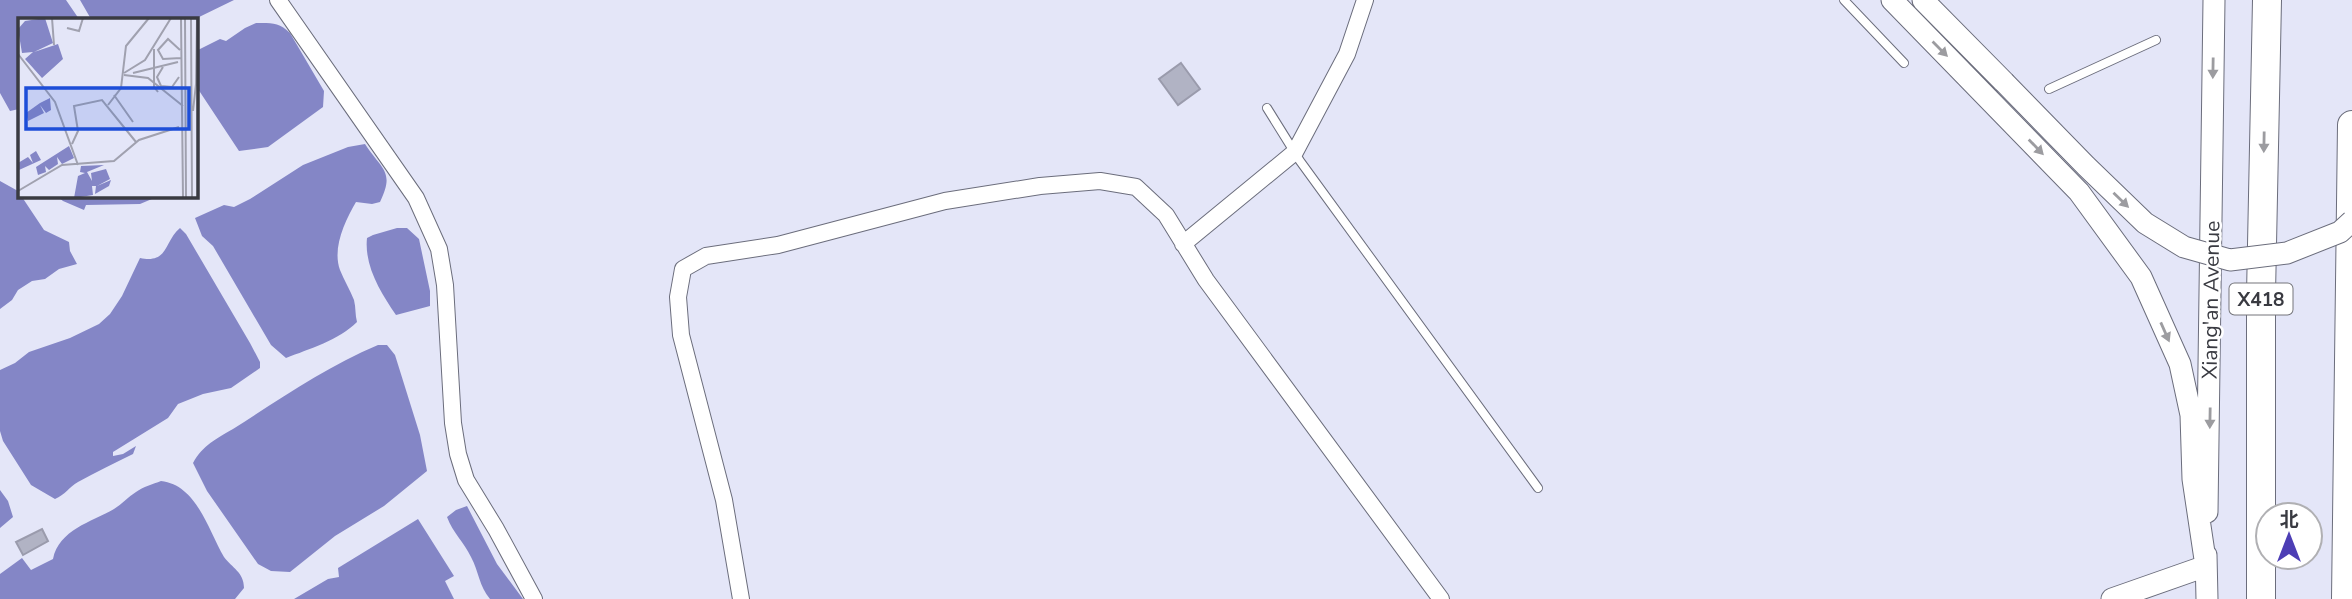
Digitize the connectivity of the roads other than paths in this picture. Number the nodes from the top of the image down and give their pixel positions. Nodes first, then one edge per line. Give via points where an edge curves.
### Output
1 (278, 0) edge
2 (1365, 0) edge
3 (1844, 0) edge
4 (1892, 0) edge
5 (1923, 0) edge
6 (2214, 0) edge
7 (2267, 0) edge
8 (2155, 40) dead end
9 (1904, 64) dead end
10 (2049, 89) dead end
11 (1266, 108) dead end
12 (2352, 125) edge
13 (1295, 152) junction
14 (2352, 221) edge
15 (1183, 244) junction
16 (1538, 488) dead end
17 (2206, 566) junction
18 (534, 599) edge
19 (741, 599) edge
20 (1441, 599) edge
21 (2112, 599) edge
22 (2207, 599) edge
23 (2261, 599) edge
24 (2346, 599) edge

1 - 18 street via 415,198 439,249 453,423 462,467
2 - 13 street via 1348,54
3 - 9 lane
4 -> 17 main road via 2079,192 2141,276 2180,364 2191,415 2193,479
5 -> 14 main road, bridge via 2145,223 2184,247 2230,260 2287,253 2340,232
6 -> 17 main road, Xiang'an Avenue / X418
7 -> 23 highway, X418
8 - 10 lane
11 - 13 lane
12 - 24 highway
13 - 15 street
13 - 16 lane
15 - 19 street via 1166,215 1143,192 1100,181 945,201 778,245 706,256 683,269 678,297 681,335 724,500
15 - 20 street
17 - 21 main road
17 - 22 main road, Xiang'an Avenue / X418

